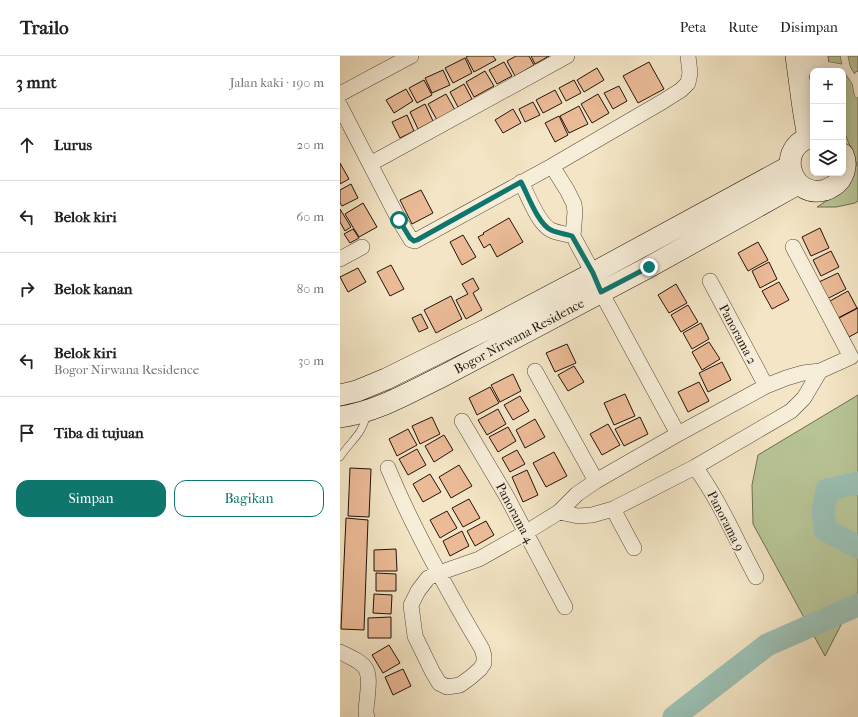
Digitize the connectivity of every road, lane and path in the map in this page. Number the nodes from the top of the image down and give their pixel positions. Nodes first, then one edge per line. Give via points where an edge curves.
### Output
1 (410, 56) edge
2 (566, 56) edge
3 (688, 56) edge
4 (796, 56) edge
5 (844, 56) edge
6 (818, 64) edge
7 (848, 69) junction
8 (857, 79) edge
9 (340, 94) edge
10 (858, 94) edge
11 (340, 106) edge
12 (810, 137) edge
13 (370, 164) junction
14 (552, 166) junction
15 (794, 175) junction
16 (842, 176) edge
17 (521, 182) junction
18 (572, 236) junction
19 (362, 247) dead end
20 (793, 247) dead end
21 (340, 259) edge
22 (593, 273) junction
23 (710, 281) dead end
24 (601, 292) junction
25 (854, 355) edge
26 (535, 371) dead end
27 (820, 371) junction
28 (766, 386) junction
29 (340, 395) edge
30 (368, 411) junction
31 (340, 417) edge
32 (462, 421) dead end
33 (678, 434) junction
34 (340, 457) edge
35 (695, 467) junction
36 (388, 468) dead end
37 (596, 481) junction
38 (613, 510) junction
39 (559, 512) junction
40 (525, 533) junction
41 (634, 548) dead end
42 (439, 573) junction
43 (756, 577) dead end
44 (565, 607) dead end
45 (340, 652) edge
46 (367, 717) edge

1 - 9 street
2 - 13 street
3 - 14 street via 688,83 681,90
4 - 12 street via 802,108
5 - 7 lane
6 - 7 lane
7 - 8 lane
8 - 10 lane
11 - 13 street
12 - 15 street via 797,145 790,158
13 - 17 street via 399,220 411,240 415,241
14 - 17 street
14 - 18 street via 574,204
15 - 16 street via 806,189 814,191 831,188
15 - 22 street, Bogor Nirwana Residence
15 - 24 street, Bogor Nirwana Residence via 698,240
17 - 18 street via 544,226
18 - 22 street
19 - 21 street
20 - 25 street
22 - 24 street
22 - 29 street, Bogor Nirwana Residence via 386,379
23 - 28 street, Panorama 2
24 - 30 street, Bogor Nirwana Residence via 412,392
24 - 33 street
25 - 27 street
26 - 37 street
27 - 28 street via 803,373
27 - 35 street via 804,398 791,411
28 - 33 street
30 - 31 street, Bogor Nirwana Residence
30 - 34 lane via 363,425
32 - 40 street, Panorama 4
33 - 37 street
35 - 38 street
35 - 43 street, Panorama 9 via 718,503
36 - 42 street
37 - 39 street via 577,494
38 - 39 street via 578,516
38 - 41 street
39 - 40 street
40 - 42 street via 479,559
40 - 44 street, Panorama 4
42 - 42 street via 428,578 418,590 411,605 417,640 439,683 447,687 460,685 471,677 484,663 484,656
45 - 46 street via 362,664 368,672 365,712

